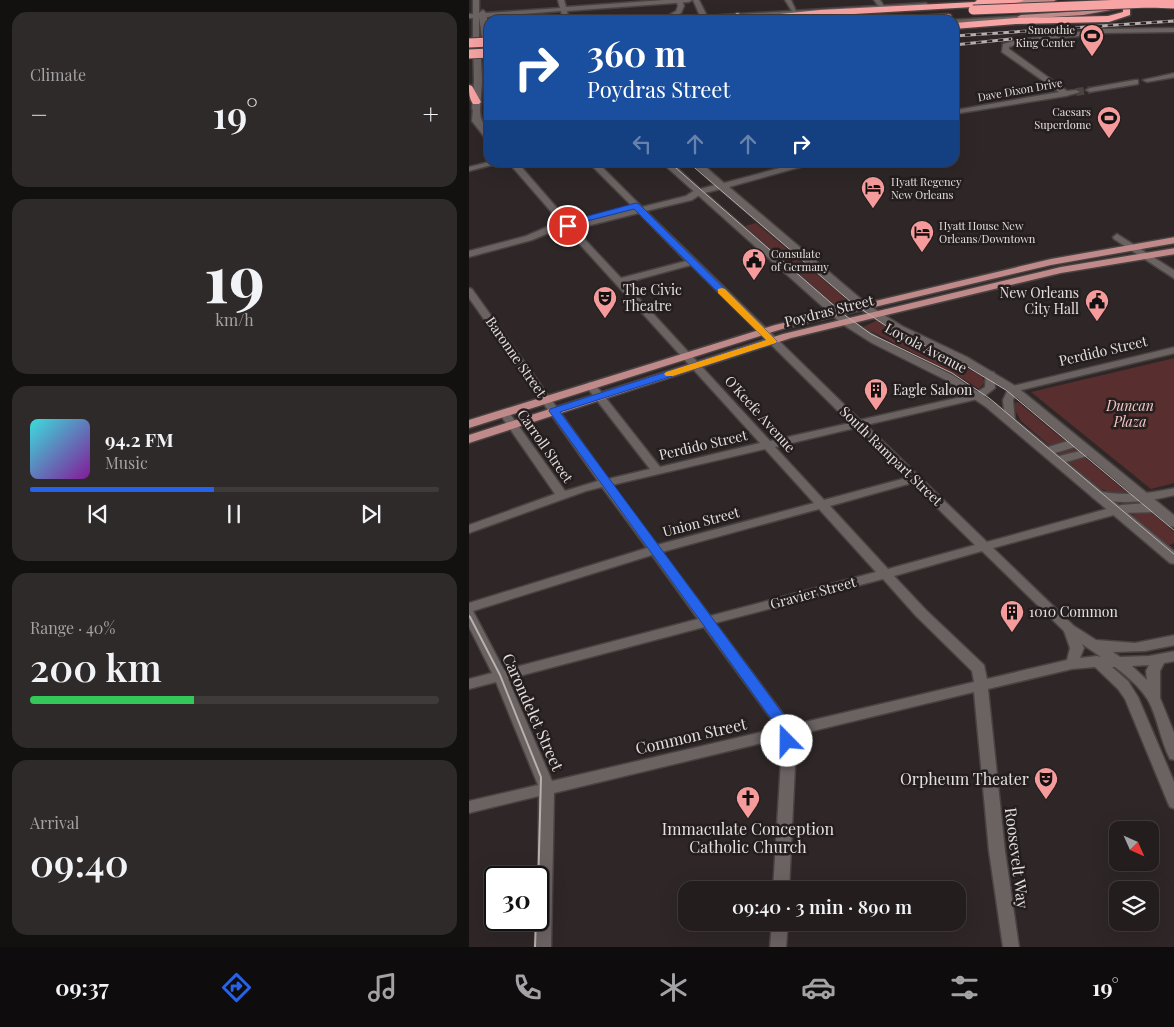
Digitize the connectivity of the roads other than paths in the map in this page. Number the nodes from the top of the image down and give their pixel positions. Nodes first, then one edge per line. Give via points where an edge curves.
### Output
1 (476, 0) edge
2 (483, 0) edge
3 (561, 0) edge
4 (679, 0) edge
5 (689, 0) edge
6 (695, 0) edge
7 (788, 0) edge
8 (1020, 0) edge
9 (1053, 0) edge
10 (1061, 0) edge
11 (1097, 0) edge
12 (1105, 0) edge
13 (1159, 0) edge
14 (621, 3) edge
15 (879, 3) edge
16 (1123, 3) edge
17 (989, 4) joint
18 (1174, 4) edge
19 (905, 7) junction
20 (1174, 8) edge
21 (563, 10) junction
22 (973, 10) junction
23 (1107, 10) junction
24 (795, 12) junction
25 (1012, 12) junction
26 (1072, 14) junction
27 (490, 15) edge
28 (564, 15) edge
29 (674, 15) edge
30 (703, 15) edge
31 (754, 15) edge
32 (794, 15) edge
33 (860, 15) edge
34 (950, 15) edge
35 (476, 16) edge
36 (959, 16) edge
37 (1019, 19) junction
38 (1097, 19) junction
39 (959, 20) edge
40 (959, 21) edge
41 (959, 25) edge
42 (1174, 30) edge
43 (1164, 31) junction
44 (1174, 37) edge
45 (481, 46) edge
46 (469, 49) edge
47 (484, 71) edge
48 (1174, 75) edge
49 (1147, 80) dead end
50 (1135, 82) dead end
51 (469, 88) edge
52 (1090, 90) tunnel mouth
53 (1076, 92) tunnel mouth
54 (1066, 94) junction
55 (474, 107) edge
56 (959, 112) edge
57 (484, 130) edge
58 (484, 166) edge
59 (516, 167) edge
60 (597, 167) edge
61 (670, 167) edge
62 (695, 167) edge
63 (698, 167) edge
64 (795, 167) edge
65 (469, 169) edge
66 (679, 175) junction
67 (721, 186) junction
68 (698, 192) junction
69 (638, 208) junction
70 (759, 219) junction
71 (737, 225) junction
72 (568, 226) junction
73 (1117, 237) dead end
74 (1174, 240) edge
75 (1131, 248) junction
76 (1174, 251) edge
77 (469, 254) edge
78 (1143, 256) junction
79 (692, 262) junction
80 (824, 274) junction
81 (1174, 276) edge
82 (988, 277) junction
83 (799, 281) junction
84 (618, 282) junction
85 (967, 282) junction
86 (996, 285) junction
87 (975, 290) junction
88 (469, 291) edge
89 (864, 307) junction
90 (836, 314) junction
91 (876, 315) junction
92 (846, 322) junction
93 (763, 332) junction
94 (773, 341) junction
95 (927, 342) junction
96 (1174, 350) edge
97 (687, 356) junction
98 (907, 356) junction
99 (696, 366) junction
100 (990, 374) junction
101 (590, 385) junction
102 (1013, 389) junction
103 (599, 396) junction
104 (978, 396) junction
105 (546, 399) junction
106 (554, 411) junction
107 (504, 413) junction
108 (1010, 421) junction
109 (469, 424) edge
110 (858, 424) junction
111 (512, 425) junction
112 (469, 439) edge
113 (1077, 442) junction
114 (768, 445) junction
115 (1046, 452) junction
116 (1089, 452) junction
117 (1057, 461) junction
118 (657, 471) junction
119 (914, 479) junction
120 (605, 482) junction
121 (1174, 491) edge
122 (562, 495) junction
123 (1097, 495) junction
124 (1145, 499) junction
125 (822, 504) junction
126 (1157, 509) junction
127 (1115, 510) junction
128 (1174, 524) edge
129 (469, 529) edge
130 (984, 546) junction
131 (655, 550) junction
132 (1172, 555) edge
133 (885, 574) junction
134 (469, 608) edge
135 (469, 615) edge
136 (708, 620) junction
137 (1069, 629) junction
138 (1174, 640) edge
139 (1091, 644) junction
140 (1174, 656) edge
141 (1159, 660) junction
142 (1097, 661) junction
143 (1114, 661) junction
144 (1072, 664) junction
145 (500, 676) junction
146 (469, 684) edge
147 (980, 684) junction
148 (1154, 699) junction
149 (784, 731) junction
150 (1174, 755) edge
151 (547, 788) junction
152 (1174, 803) edge
153 (469, 807) edge
154 (781, 881) edge
155 (779, 931) edge
156 (543, 947) edge
157 (778, 947) edge
158 (1011, 947) edge

1 - 35 street
2 - 35 street
3 - 21 street
4 - 5 street
4 - 14 street
4 - 29 main road via 679,12
6 - 30 main road
7 - 24 street
8 - 19 highway
9 - 17 main road
10 - 26 main road via 1079,8 1079,12
11 - 23 main road
12 - 22 highway, bridge
13 - 16 main road
14 - 21 street
15 - 19 main road
15 - 24 main road
16 - 23 main road
16 - 38 highway via 1128,10 1124,15
17 - 19 highway
18 - 22 highway, bridge
19 - 32 highway
20 - 25 highway, bridge
21 - 27 street
21 - 28 street
22 - 33 highway
23 - 26 main road
23 - 38 highway via 1111,14 1109,16
24 - 31 main road
25 - 34 highway, bridge
25 - 36 highway
26 - 37 main road
35 - 45 street
37 - 38 highway
37 - 39 highway
37 - 40 main road
37 - 41 highway
42 - 43 main road
43 - 44 main road
43 - 54 main road via 1102,31 1006,46 1005,50
45 - 46 highway
45 - 47 main road
45 - 55 main road
48 - 49 main road
50 - 52 main road
51 - 55 highway
53 - 54 main road, Dave Dixon Drive
54 - 56 main road, Dave Dixon Drive
55 - 57 street via 477,121
58 - 65 street
59 - 72 street, O'Keefe Avenue
60 - 69 street, South Rampart Street
61 - 66 main road, Loyola Avenue
62 - 66 main road
63 - 67 main road, Loyola Avenue
64 - 67 main road
66 - 68 main road, Loyola Avenue
67 - 68 main road
67 - 70 main road, Loyola Avenue
68 - 69 street
68 - 71 main road, Loyola Avenue
69 - 72 street via 579,226
69 - 79 street, South Rampart Street
70 - 71 main road
70 - 80 main road, Loyola Avenue
71 - 83 main road, Loyola Avenue
72 - 77 street via 557,226 524,240
72 - 84 street, O'Keefe Avenue
73 - 75 street
74 - 75 main road, Poydras Street
75 - 78 street
75 - 82 main road, Poydras Street
76 - 78 main road, Poydras Street
78 - 81 street
78 - 86 main road, Poydras Street
79 - 84 street
79 - 93 street, South Rampart Street
80 - 83 main road
80 - 89 main road, Loyola Avenue
82 - 85 main road, Poydras Street
82 - 86 main road
83 - 90 main road, Loyola Avenue
84 - 97 street, O'Keefe Avenue
85 - 87 main road
85 - 89 main road, Poydras Street
86 - 87 main road, Poydras Street
87 - 91 main road, Poydras Street
88 - 105 street, Baronne Street
89 - 90 main road, Poydras Street
89 - 91 main road, Loyola Avenue
90 - 92 main road, Loyola Avenue
90 - 93 main road, Poydras Street
91 - 92 main road, Poydras Street
91 - 95 main road, Loyola Avenue
92 - 94 main road, Poydras Street
92 - 98 main road, Loyola Avenue
93 - 94 street, South Rampart Street
93 - 97 main road, Poydras Street
94 - 99 main road, Poydras Street
94 - 110 street, South Rampart Street
95 - 98 main road
95 - 100 main road, Loyola Avenue
96 - 102 street, Perdido Street
97 - 99 street, O'Keefe Avenue
97 - 101 main road, Poydras Street
98 - 104 main road, Loyola Avenue
99 - 103 main road, Poydras Street
99 - 114 street, O'Keefe Avenue
100 - 102 main road, Loyola Avenue
100 - 104 street via 990,388
101 - 103 street
101 - 105 main road, Poydras Street
102 - 108 street via 1008,400
102 - 113 main road, Loyola Avenue
103 - 106 main road, Poydras Street
103 - 118 street
104 - 108 main road, Loyola Avenue
104 - 110 street, Perdido Street
105 - 106 street, Baronne Street
105 - 107 main road, Poydras Street
106 - 111 main road, Poydras Street
106 - 120 street, Baronne Street
107 - 109 main road, Poydras Street
107 - 111 street, Carroll Street
108 - 115 main road, Loyola Avenue
110 - 114 street, Perdido Street
110 - 119 street, South Rampart Street
111 - 112 main road, Poydras Street
111 - 122 street, Carroll Street
113 - 115 main road
113 - 116 main road, Loyola Avenue
114 - 118 street, Perdido Street
114 - 125 street, O'Keefe Avenue
115 - 117 main road, Loyola Avenue
116 - 117 main road
116 - 124 main road, Loyola Avenue
117 - 123 main road, Loyola Avenue
118 - 120 street, Perdido Street
119 - 125 street, Union Street
119 - 130 street, South Rampart Street
120 - 122 street, Perdido Street
120 - 131 street, Baronne Street
121 - 124 street
122 - 129 street, Perdido Street
123 - 124 street
123 - 127 main road, Loyola Avenue
124 - 126 main road, Loyola Avenue
125 - 131 street, Union Street
125 - 133 street, O'Keefe Avenue
126 - 127 street, Gravier Street
126 - 128 main road, Loyola Avenue
127 - 130 street, Gravier Street
127 - 132 main road, Loyola Avenue
130 - 133 street, Gravier Street
130 - 137 street, South Rampart Street
131 - 134 street, Union Street
131 - 136 street, Baronne Street
133 - 136 street, Gravier Street
133 - 147 street, O'Keefe Avenue via 979,669
135 - 145 street, Carondelet Street
136 - 145 street, Gravier Street
136 - 149 street, Baronne Street
137 - 139 street, South Rampart Street
137 - 144 street via 1077,648
138 - 139 street via 1149,647
139 - 143 street, South Rampart Street
140 - 141 street, Common Street
141 - 143 street, Common Street
141 - 148 street via 1153,671
142 - 143 street, Common Street
142 - 144 street, Common Street
142 - 152 street via 1123,685 1131,698
143 - 148 street, South Rampart Street via 1148,689
144 - 147 street, Common Street
145 - 146 street, Gravier Street
145 - 151 street, Carondelet Street
147 - 149 street, Common Street
147 - 158 street, Roosevelt Way via 997,851
148 - 150 street, South Rampart Street
149 - 151 street, Common Street
149 - 154 street, Baronne Street via 789,744
151 - 153 street, Common Street
151 - 156 street, Carondelet Street
155 - 157 street

